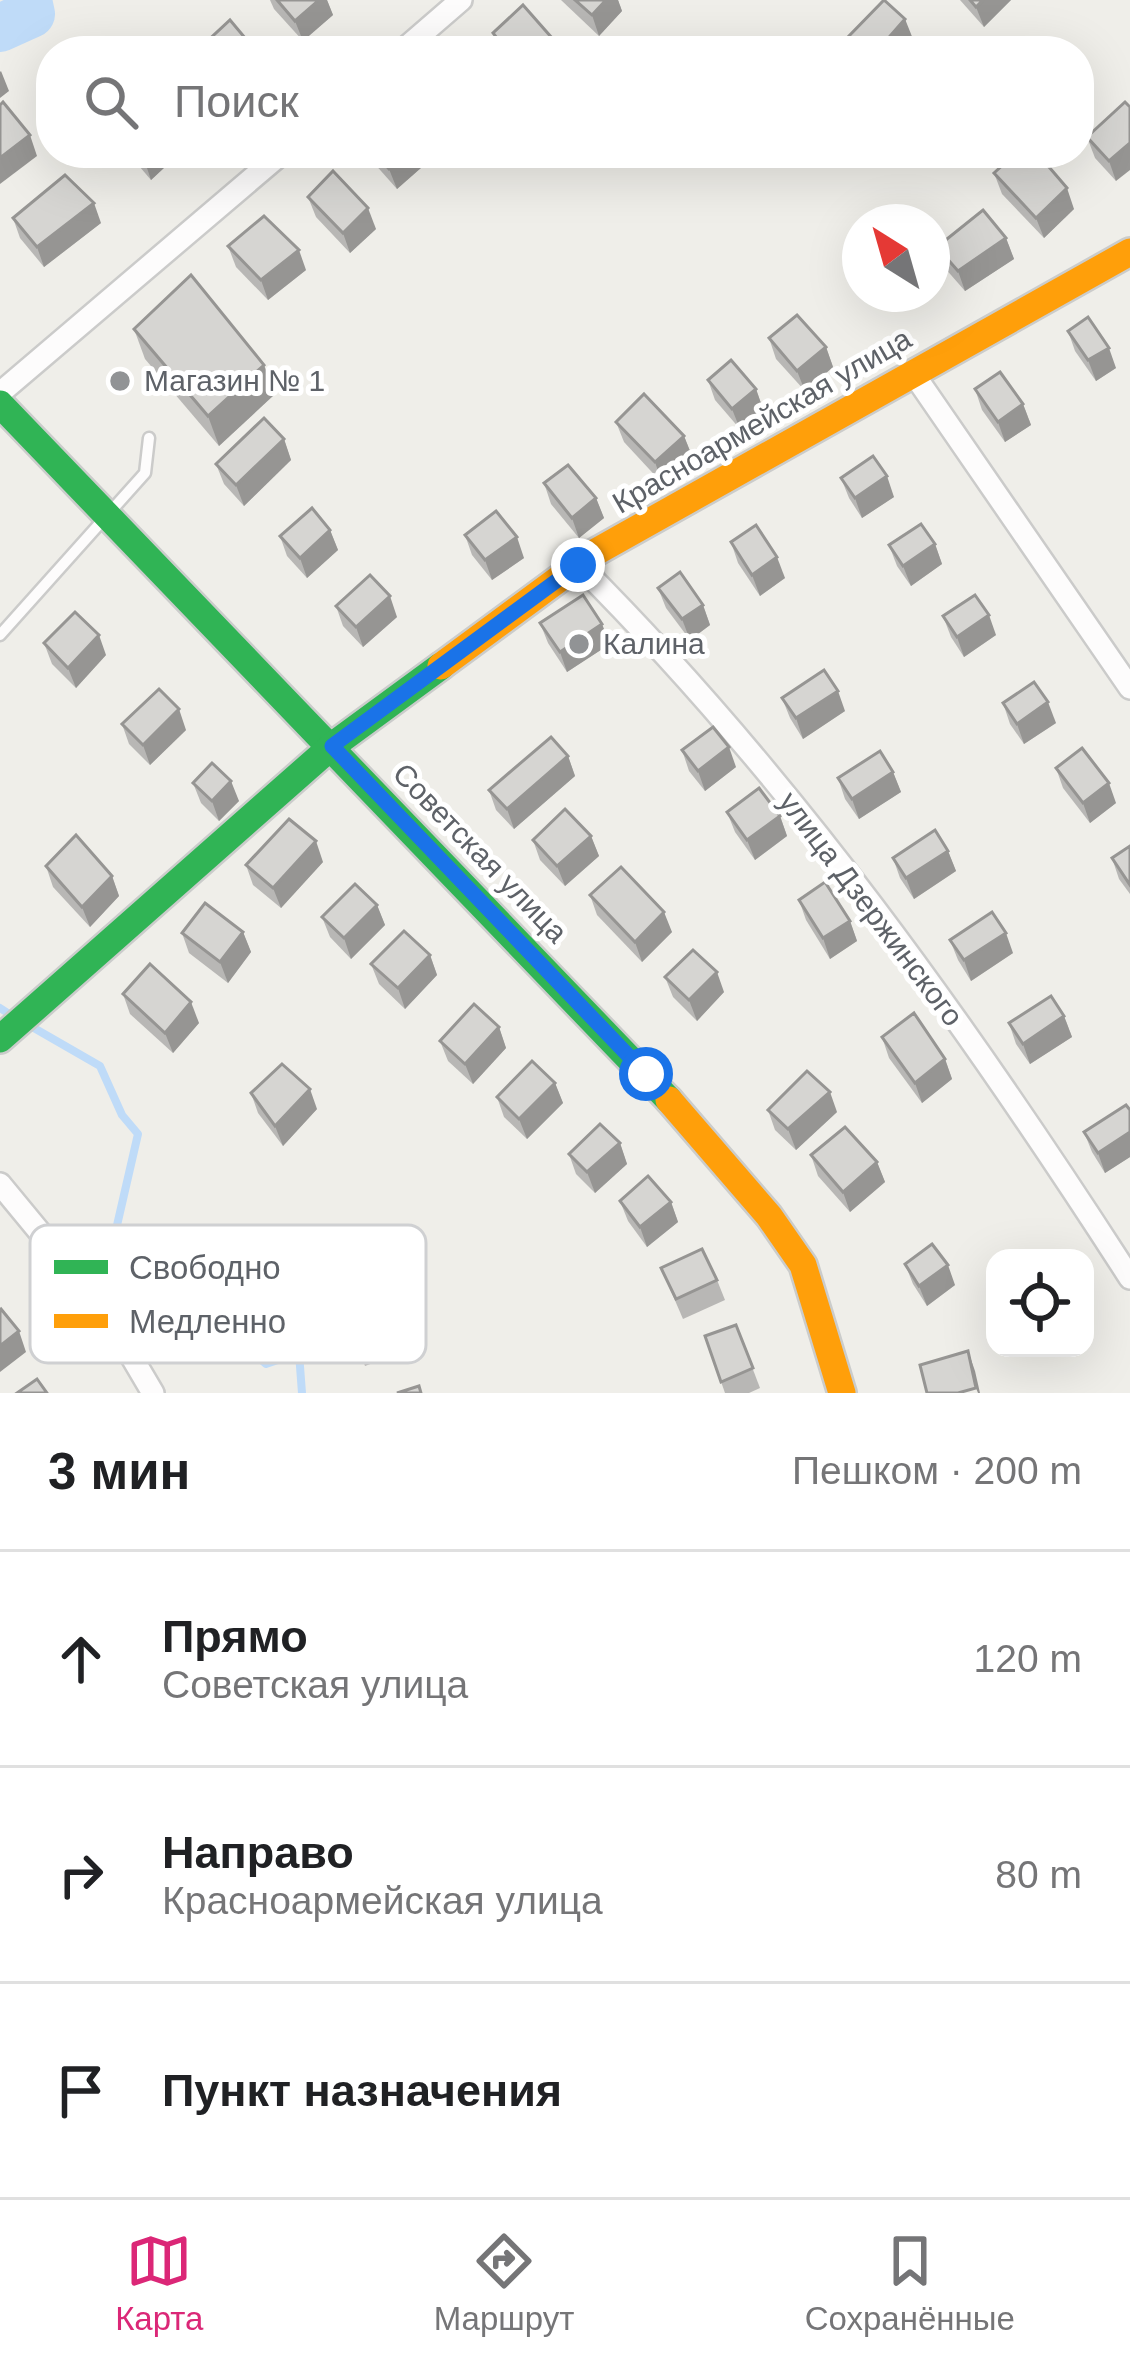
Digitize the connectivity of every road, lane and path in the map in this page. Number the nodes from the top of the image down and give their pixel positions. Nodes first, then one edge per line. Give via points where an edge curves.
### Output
1 (461, 0) edge
2 (419, 36) edge
3 (264, 168) edge
4 (1130, 252) edge
5 (913, 373) junction
6 (0, 393) edge
7 (0, 404) edge
8 (149, 438) dead end
9 (110, 513) junction
10 (578, 565) junction
11 (0, 635) edge
12 (1130, 688) edge
13 (332, 746) junction
14 (3, 1036) edge
15 (0, 1184) edge
16 (34, 1225) edge
17 (1130, 1278) edge
18 (135, 1363) edge
19 (153, 1393) edge
20 (842, 1393) edge

1 - 2 street
3 - 6 street
4 - 5 street, Красноармейская улица
5 - 10 street, Красноармейская улица
5 - 12 street
7 - 9 street, Советская улица
8 - 9 lane via 145,473
9 - 11 lane
9 - 13 street, Советская улица
10 - 13 street, Красноармейская улица
10 - 17 street, улица Дзержинского via 741,739 900,942
13 - 14 street, Красноармейская улица
13 - 20 street, Советская улица via 646,1074 769,1216 802,1265
15 - 16 street
18 - 19 street

